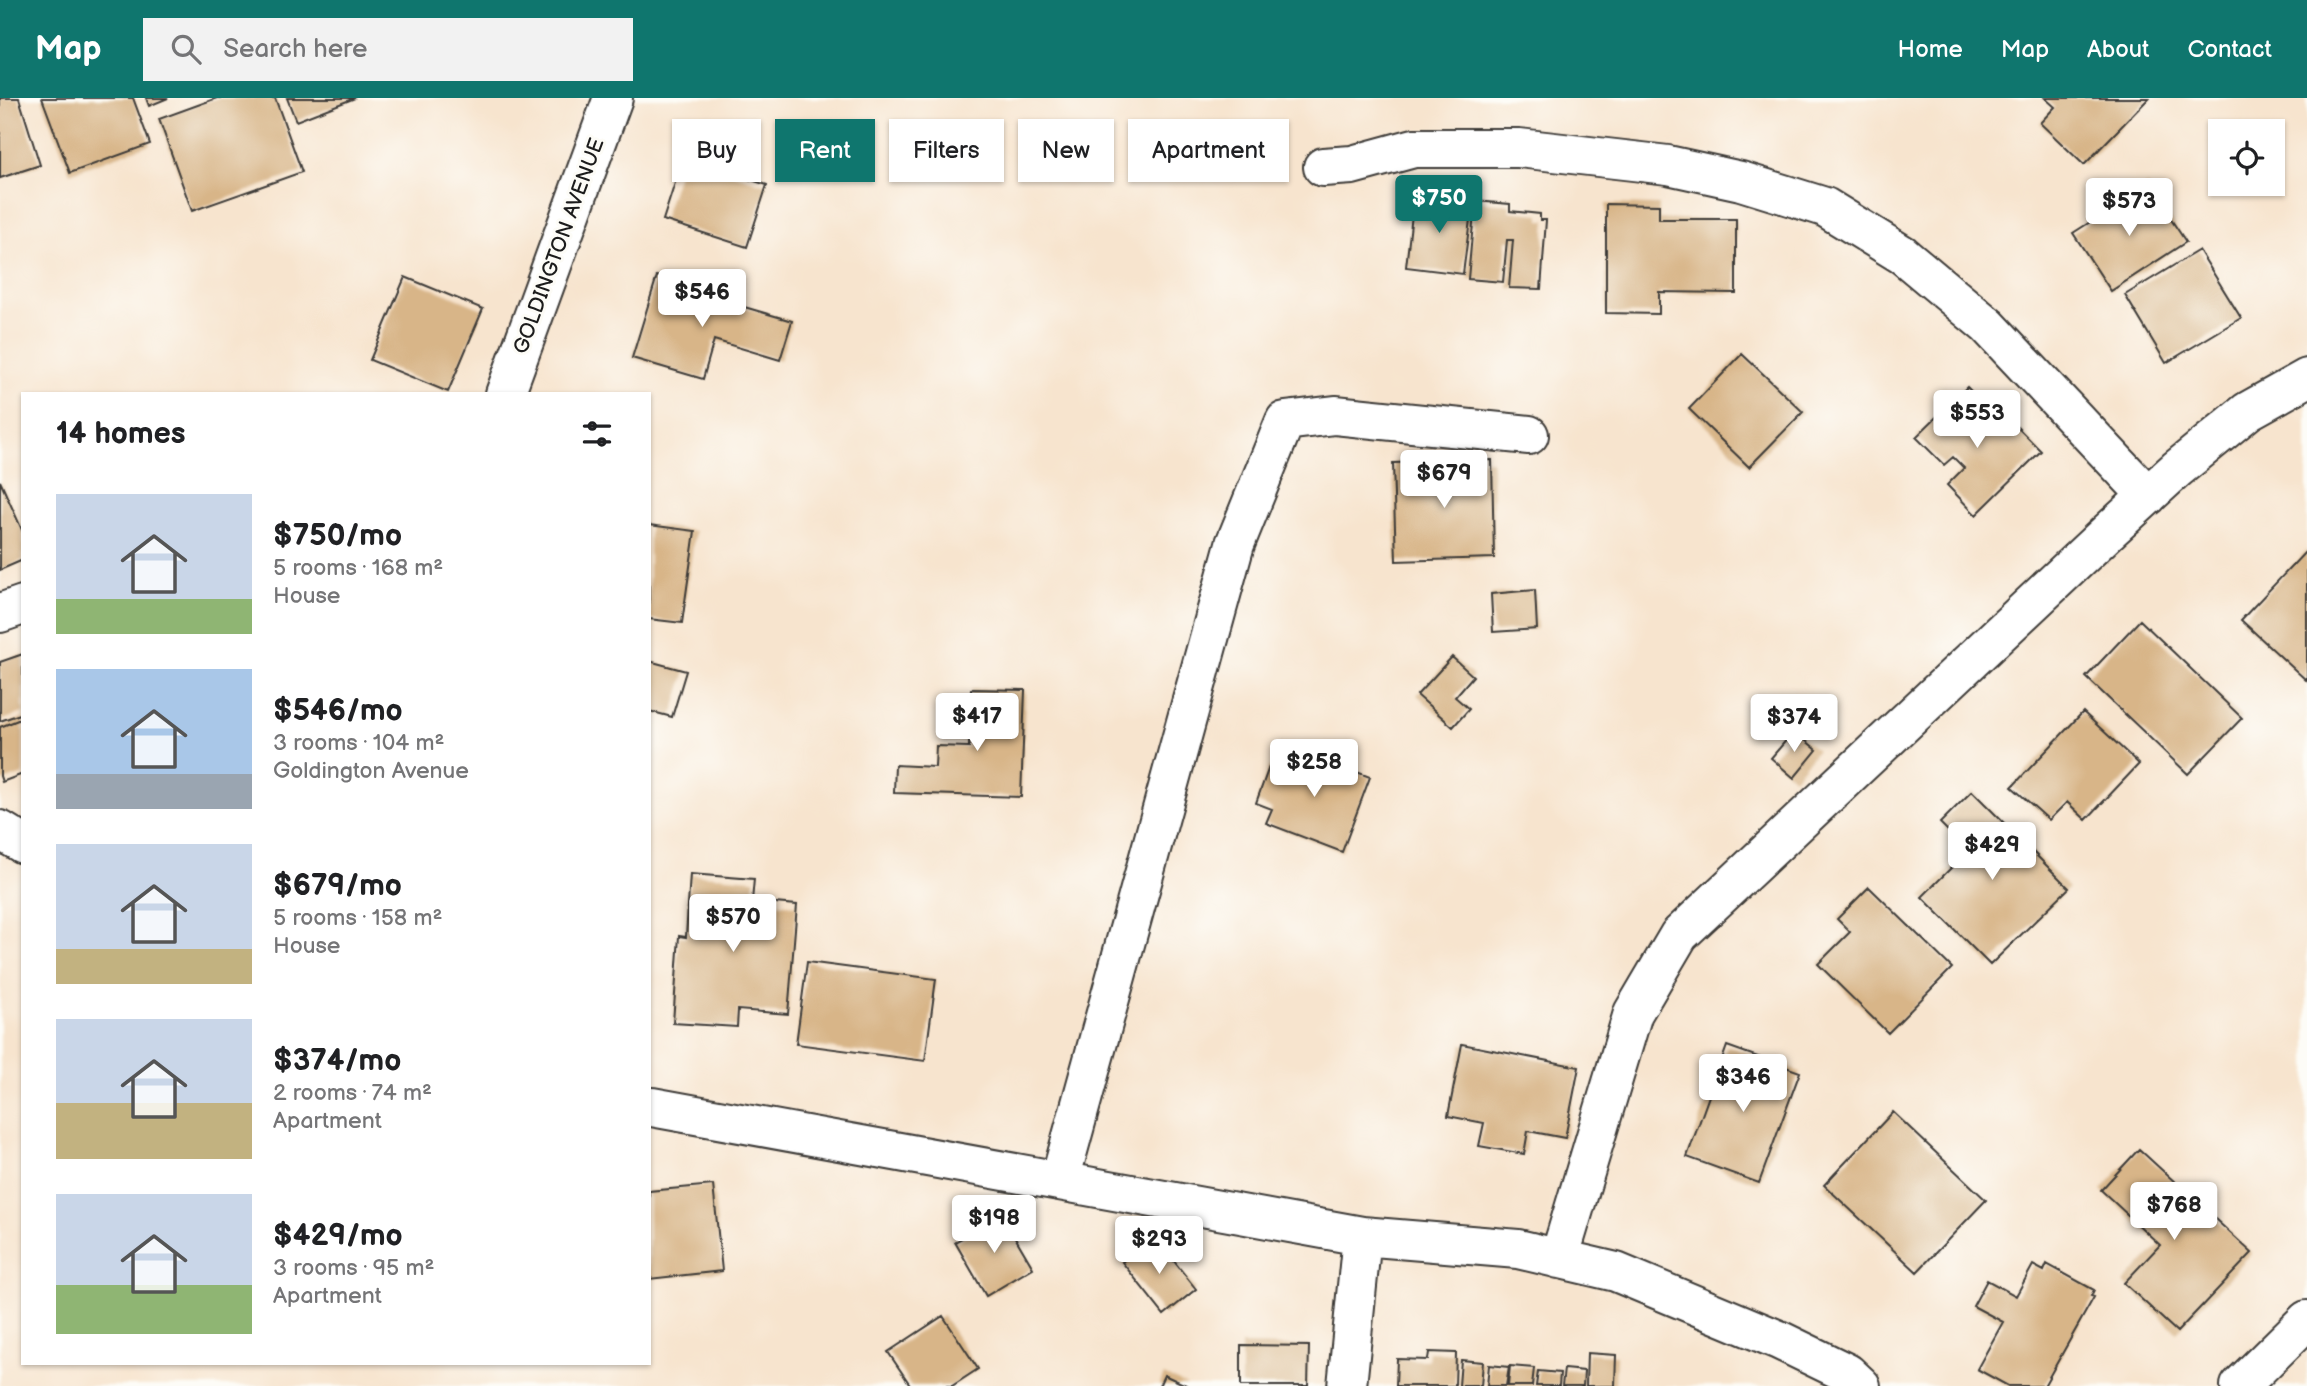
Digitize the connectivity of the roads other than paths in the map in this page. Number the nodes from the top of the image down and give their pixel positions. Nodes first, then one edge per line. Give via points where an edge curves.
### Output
1 (613, 98) edge
2 (1323, 167) dead end
3 (2307, 378) edge
4 (506, 392) edge
5 (1529, 435) dead end
6 (2148, 496) junction
7 (21, 606) edge
8 (0, 613) edge
9 (0, 830) edge
10 (21, 843) edge
11 (652, 1107) dead end
12 (1060, 1180) junction
13 (1362, 1236) junction
14 (1559, 1259) junction
15 (2307, 1320) edge
16 (1347, 1386) edge
17 (1861, 1386) edge
18 (2240, 1386) edge

1 - 4 street, GOLDINGTON AVENUE
2 - 6 street via 1352,165 1415,148 1519,148 1668,165 1825,207 1903,255 1988,326
3 - 6 street via 2248,411
5 - 12 street via 1335,415 1285,421 1235,544
6 - 14 street via 1679,935 1633,1013
7 - 8 street
9 - 10 street
11 - 12 street
12 - 13 street
13 - 14 street via 1518,1249
13 - 16 street
14 - 17 street via 1616,1272 1690,1301 1847,1373
15 - 18 street

